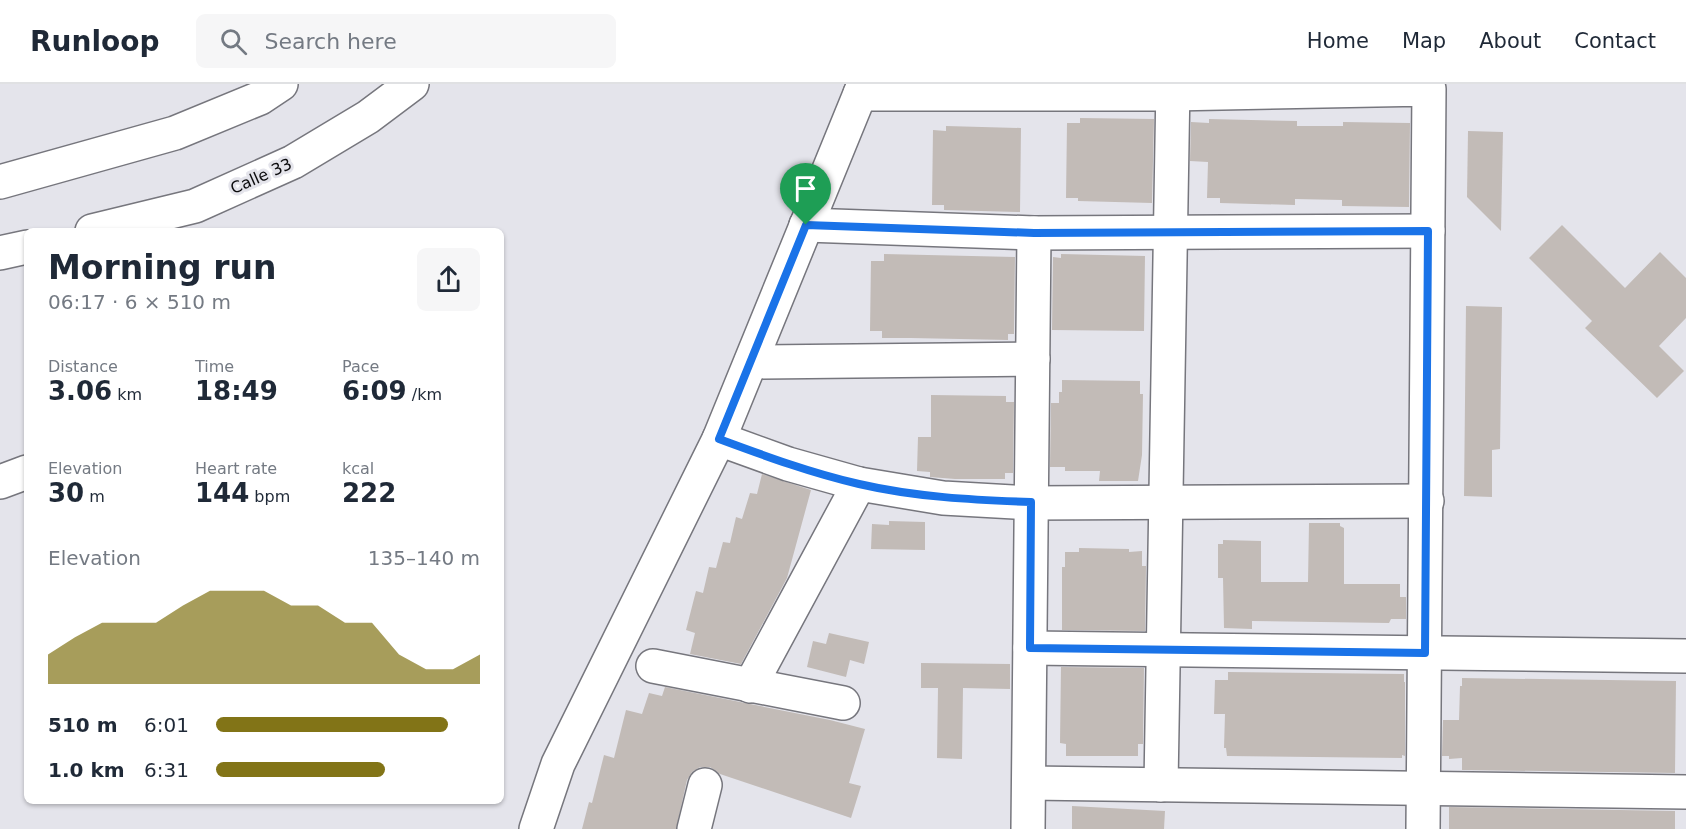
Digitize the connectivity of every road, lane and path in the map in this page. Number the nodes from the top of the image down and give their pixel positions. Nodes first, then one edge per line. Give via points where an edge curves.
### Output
1 (281, 84) edge
2 (412, 84) edge
3 (862, 89) edge
4 (1172, 89) edge
5 (0, 182) edge
6 (806, 225) junction
7 (104, 228) edge
8 (1428, 231) junction
9 (1170, 232) junction
10 (1034, 233) junction
11 (24, 248) edge
12 (0, 253) edge
13 (1033, 359) junction
14 (751, 362) junction
15 (719, 439) junction
16 (24, 473) edge
17 (0, 482) edge
18 (859, 484) junction
19 (1427, 501) junction
20 (1031, 502) junction
21 (1166, 502) junction
22 (1030, 648) junction
23 (1164, 650) junction
24 (1425, 653) junction
25 (1686, 656) edge
26 (653, 666) dead end
27 (750, 686) junction
28 (843, 704) dead end
29 (1029, 783) junction
30 (705, 785) dead end
31 (1161, 785) junction
32 (1424, 788) junction
33 (1686, 792) edge
34 (536, 829) edge
35 (694, 829) edge
36 (1028, 829) edge
37 (1423, 829) edge

1 - 5 street via 260,98 175,133
2 - 7 street, Calle 33 via 368,117 293,162 195,206
3 - 4 street
3 - 6 street
4 - 8 street via 1429,88
4 - 9 street
6 - 10 street
6 - 14 street
8 - 9 street
8 - 19 street
9 - 10 street
9 - 21 street
10 - 13 street
11 - 12 street
13 - 14 street
13 - 20 street
14 - 15 street
15 - 18 street
15 - 34 street via 558,764
16 - 17 street
18 - 20 street via 943,498
18 - 27 street
19 - 21 street
19 - 24 street
20 - 21 street
20 - 22 street
21 - 23 street
22 - 23 street
22 - 29 street
23 - 24 street
23 - 31 street
24 - 25 street
24 - 32 street
26 - 27 street
27 - 28 street
29 - 31 street
29 - 36 street
30 - 35 street
31 - 32 street
32 - 33 street
32 - 37 street

